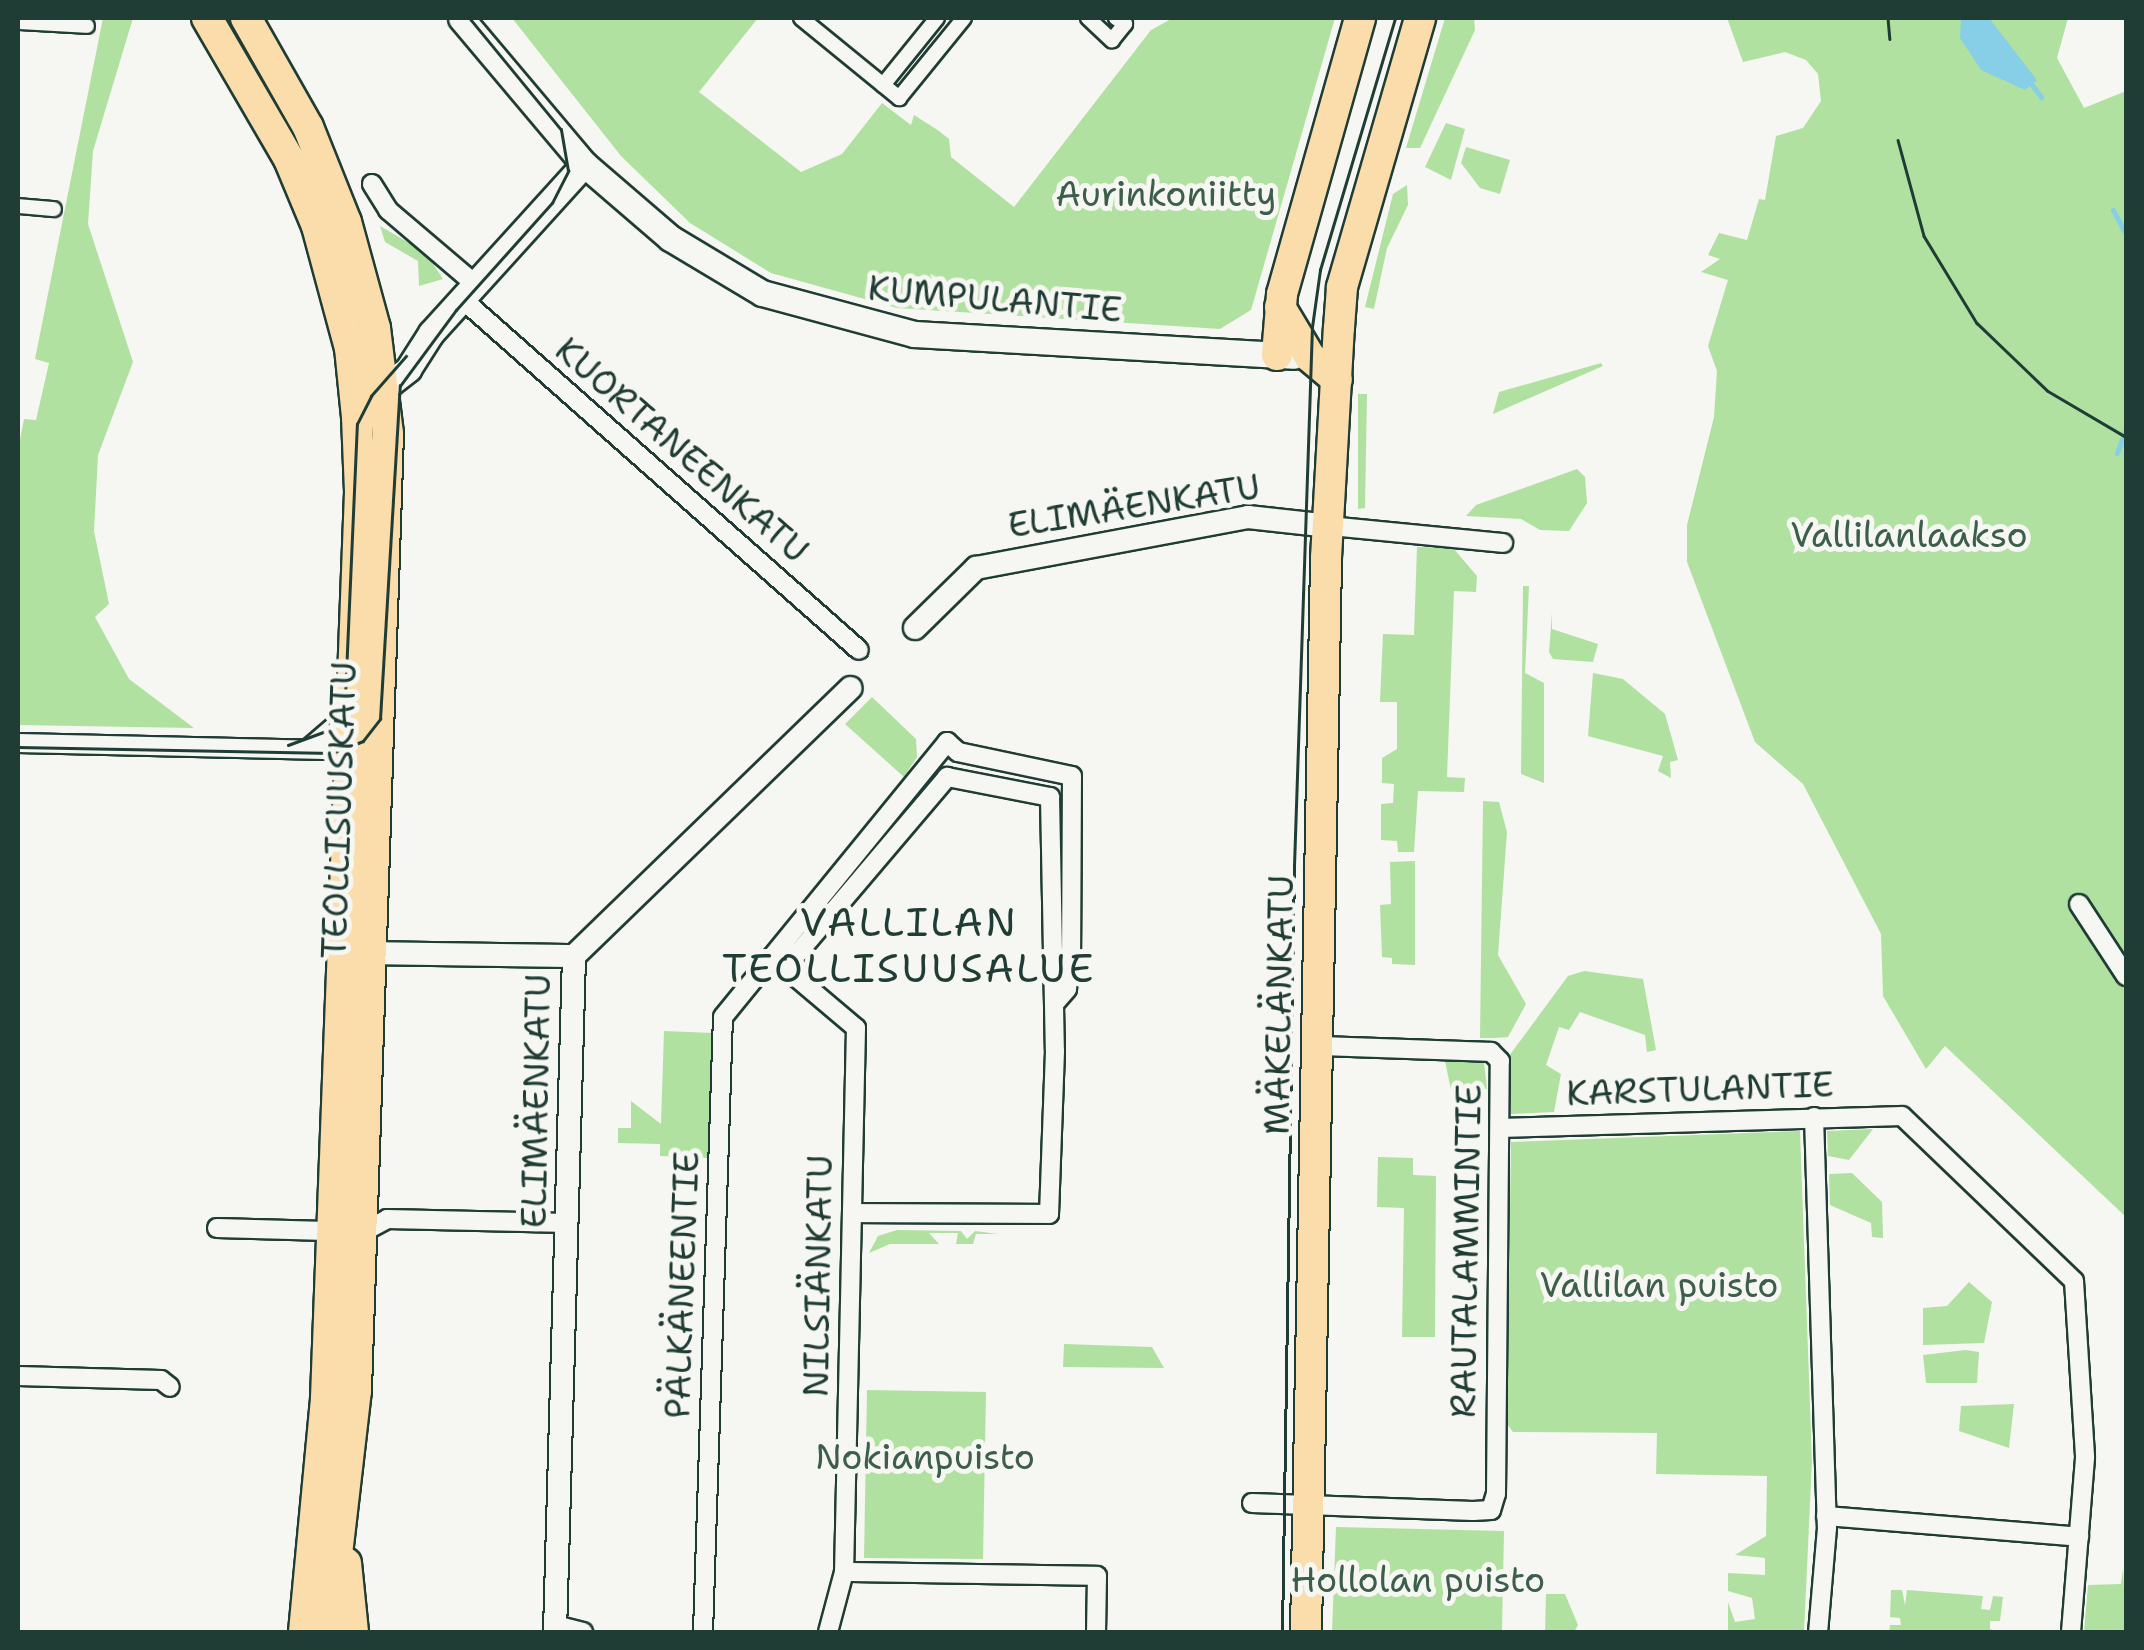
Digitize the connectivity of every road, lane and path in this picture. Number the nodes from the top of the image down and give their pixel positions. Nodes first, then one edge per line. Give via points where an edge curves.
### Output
1 (207, 18) edge
2 (246, 18) edge
3 (461, 18) edge
4 (800, 18) edge
5 (937, 18) edge
6 (964, 18) edge
7 (1088, 18) edge
8 (1116, 18) edge
9 (1360, 18) edge
10 (1420, 18) edge
11 (18, 22) edge
12 (87, 26) dead end
13 (883, 84) junction
14 (584, 164) junction
15 (372, 184) dead end
16 (18, 206) edge
17 (54, 209) dead end
18 (468, 291) junction
19 (1280, 306) junction
20 (1278, 355) junction
21 (1329, 365) junction
22 (373, 377) junction
23 (1330, 526) junction
24 (1503, 543) dead end
25 (915, 628) dead end
26 (858, 650) dead end
27 (851, 688) dead end
28 (350, 713) junction
29 (380, 714) junction
30 (18, 743) edge
31 (349, 747) junction
32 (309, 748) junction
33 (2079, 904) dead end
34 (341, 952) junction
35 (373, 954) junction
36 (574, 956) junction
37 (772, 958) junction
38 (2126, 976) edge
39 (1056, 1004) junction
40 (1316, 1046) junction
41 (1814, 1118) junction
42 (1500, 1128) junction
43 (852, 1214) junction
44 (332, 1218) junction
45 (568, 1224) junction
46 (217, 1228) dead end
47 (363, 1232) junction
48 (18, 1376) edge
49 (170, 1387) dead end
50 (1252, 1503) dead end
51 (1307, 1506) junction
52 (1826, 1516) junction
53 (339, 1530) junction
54 (2079, 1537) junction
55 (844, 1572) junction
56 (555, 1629) edge
57 (304, 1632) edge
58 (328, 1632) edge
59 (353, 1632) edge
60 (582, 1632) edge
61 (703, 1632) edge
62 (828, 1632) edge
63 (1096, 1632) edge
64 (1306, 1632) edge
65 (1818, 1632) edge
66 (2071, 1632) edge

1 - 22 main road via 289,159
2 - 22 main road, TEOLLISUUSKATU via 294,98 334,185
3 - 14 main road, KUMPULANTIE
4 - 13 street
5 - 13 street
6 - 13 street via 900,98
7 - 8 street via 1112,40 1124,24
9 - 19 main road
10 - 21 main road, MÄKELÄNKATU via 1342,288
11 - 12 street
14 - 18 main road
14 - 20 main road, KUMPULANTIE via 706,263 812,312 914,334
15 - 18 street, KUORTANEENKATU via 388,210
16 - 17 street
18 - 22 main road via 408,369
18 - 26 street, KUORTANEENKATU
19 - 20 main road
19 - 21 main road
20 - 21 main road, KUMPULANTIE
21 - 23 main road, MÄKELÄNKATU
22 - 28 main road, TEOLLISUUSKATU via 360,492
22 - 29 main road, TEOLLISUUSKATU
23 - 24 street
23 - 25 street, ELIMÄENKATU via 1248,517 976,568
23 - 40 main road, MÄKELÄNKATU
27 - 36 street, ELIMÄENKATU
28 - 31 main road, TEOLLISUUSKATU
28 - 32 street
29 - 31 street
29 - 35 main road, TEOLLISUUSKATU
30 - 32 street
31 - 32 street
31 - 34 main road, TEOLLISUUSKATU
33 - 38 street
34 - 35 street
34 - 44 main road, TEOLLISUUSKATU
35 - 36 street
35 - 47 main road, TEOLLISUUSKATU
36 - 45 street, ELIMÄENKATU
37 - 39 street, PÄLKÄNEENTIE via 798,952 947,777 1050,796
37 - 39 street, PÄLKÄNEENTIE via 947,742 958,752 1072,776 1071,950 1067,988
37 - 43 street, NILSIÄNKATU via 856,1028
37 - 61 street, PÄLKÄNEENTIE via 723,1017
39 - 43 street via 1049,1214
40 - 42 street, RAUTALAMMINTIE via 1492,1052 1500,1061
40 - 51 main road, MÄKELÄNKATU
41 - 42 street, KARSTULANTIE
41 - 52 street
41 - 54 street, KARSTULANTIE via 1902,1116 2074,1282 2085,1458
42 - 51 street, RAUTALAMMINTIE via 1491,1510
43 - 55 street, NILSIÄNKATU
44 - 46 street
44 - 47 street
44 - 57 main road, TEOLLISUUSKATU via 326,1398
45 - 47 street via 386,1219
45 - 56 street, ELIMÄENKATU
47 - 53 main road, TEOLLISUUSKATU via 356,1390
48 - 49 street via 161,1380
50 - 51 street
51 - 64 main road, MÄKELÄNKATU
52 - 54 street
52 - 65 street
53 - 58 main road, TEOLLISUUSKATU
53 - 59 main road
54 - 66 street
55 - 62 street, NILSIÄNKATU
55 - 63 street via 1097,1576
56 - 60 street

